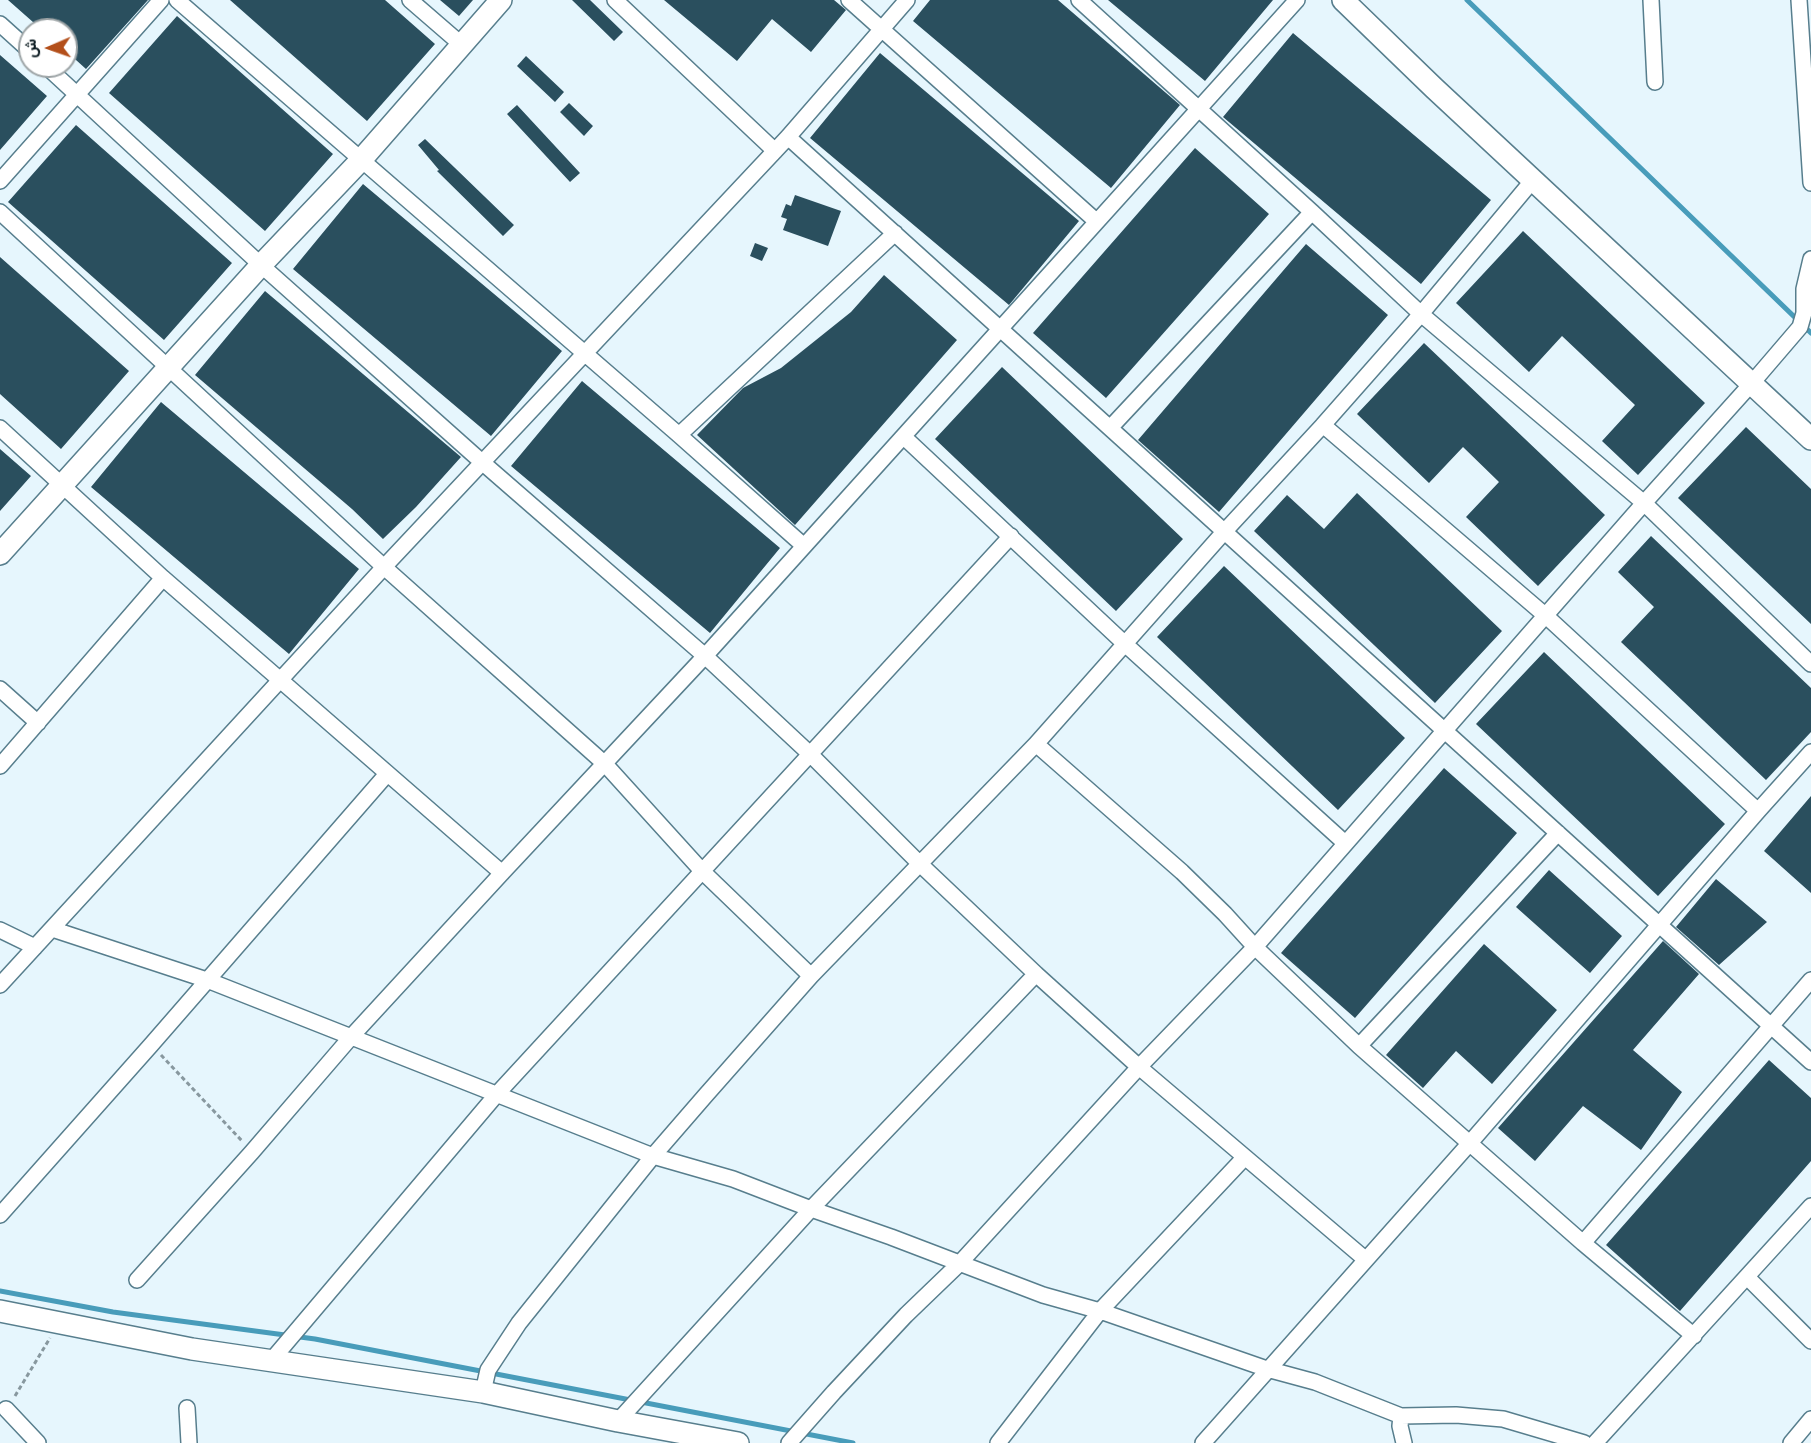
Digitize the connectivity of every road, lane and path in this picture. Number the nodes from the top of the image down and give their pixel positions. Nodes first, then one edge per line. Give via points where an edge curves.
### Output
1 (161, 0) edge
2 (177, 0) edge
3 (410, 0) edge
4 (501, 0) edge
5 (615, 0) edge
6 (849, 0) edge
7 (907, 0) edge
8 (1079, 0) edge
9 (1297, 0) edge
10 (1343, 0) edge
11 (1651, 0) edge
12 (1799, 0) edge
13 (0, 24) edge
14 (882, 29) junction
15 (18, 40) edge
16 (462, 45) junction
17 (59, 78) edge
18 (1655, 82) dead end
19 (77, 94) junction
20 (1199, 109) junction
21 (788, 137) junction
22 (775, 151) junction
23 (361, 160) junction
24 (1533, 180) junction
25 (0, 181) edge
26 (1811, 183) edge
27 (0, 212) edge
28 (1312, 212) junction
29 (1096, 221) junction
30 (895, 233) junction
31 (1811, 260) edge
32 (261, 265) junction
33 (1420, 314) junction
34 (1000, 329) junction
35 (584, 353) junction
36 (167, 368) junction
37 (1752, 383) junction
38 (1323, 425) junction
39 (0, 428) edge
40 (1110, 428) junction
41 (679, 435) junction
42 (904, 437) junction
43 (1811, 439) edge
44 (483, 463) junction
45 (62, 486) junction
46 (1644, 503) junction
47 (1224, 532) junction
48 (1011, 536) junction
49 (804, 546) junction
50 (0, 554) edge
51 (384, 567) junction
52 (163, 578) junction
53 (1546, 616) junction
54 (1125, 644) junction
55 (705, 656) junction
56 (1811, 664) edge
57 (281, 680) junction
58 (0, 689) edge
59 (38, 723) junction
60 (1445, 732) junction
61 (1035, 744) junction
62 (1811, 752) edge
63 (810, 754) junction
64 (605, 764) junction
65 (0, 766) edge
66 (387, 774) junction
67 (1758, 811) junction
68 (1558, 834) junction
69 (1345, 843) junction
70 (920, 864) junction
71 (702, 871) junction
72 (502, 873) junction
73 (1660, 926) junction
74 (52, 929) junction
75 (0, 930) edge
76 (35, 947) junction
77 (1255, 947) junction
78 (1036, 974) junction
79 (811, 976) junction
80 (207, 980) junction
81 (1811, 980) edge
82 (0, 985) edge
83 (1770, 1026) junction
84 (351, 1037) junction
85 (151, 1045) junction
86 (1359, 1046) junction
87 (1811, 1062) edge
88 (1140, 1067) junction
89 (497, 1094) junction
90 (1469, 1144) junction
91 (252, 1152) junction
92 (653, 1156) junction
93 (1245, 1157) junction
94 (1811, 1206) edge
95 (811, 1209) junction
96 (0, 1215) edge
97 (1583, 1243) junction
98 (1365, 1259) junction
99 (959, 1264) junction
100 (1747, 1277) junction
101 (137, 1280) dead end
102 (0, 1311) edge
103 (1100, 1311) junction
104 (60, 1321) junction
105 (1694, 1336) junction
106 (1811, 1341) edge
107 (270, 1362) junction
108 (1267, 1369) junction
109 (483, 1392) junction
110 (187, 1408) dead end
111 (6, 1409) joint
112 (1401, 1416) junction
113 (1811, 1419) edge
114 (618, 1421) junction
115 (731, 1442) edge
116 (38, 1443) edge
117 (189, 1443) edge
118 (789, 1443) edge
119 (998, 1443) edge
120 (1203, 1443) edge
121 (1404, 1443) edge
122 (1584, 1443) edge
123 (1595, 1443) edge
124 (1791, 1443) edge

1 - 19 street
2 - 23 street
3 - 16 street
4 - 16 street
5 - 22 street
6 - 14 street
7 - 14 street
8 - 20 street
9 - 20 street
10 - 24 street
11 - 18 street
12 - 26 street
13 - 15 street
14 - 21 street
14 - 29 street
16 - 23 street
17 - 19 street
19 - 25 street
19 - 32 street
20 - 28 street
20 - 29 street
21 - 22 street
21 - 30 street
22 - 35 street
23 - 32 street
23 - 35 street
24 - 33 street
24 - 37 street
27 - 36 street
28 - 33 street
28 - 40 street
29 - 34 street
30 - 34 street
30 - 41 street
31 - 37 street via 1800,327
32 - 36 street
32 - 44 street
33 - 38 street
33 - 46 street
34 - 40 street
34 - 42 street
35 - 41 street
35 - 44 street
36 - 45 street
36 - 51 street
37 - 43 street
37 - 46 street
38 - 47 street
38 - 53 street
39 - 45 street
40 - 47 street
41 - 49 street
42 - 48 street
42 - 49 street
44 - 51 street
44 - 55 street
45 - 50 street
45 - 52 street
46 - 53 street
46 - 56 street
47 - 54 street
47 - 60 street
48 - 54 street
48 - 63 street
49 - 55 street
51 - 57 street
51 - 64 street
52 - 57 street
52 - 59 street
53 - 60 street
53 - 67 street
54 - 61 street
54 - 69 street
55 - 63 street
55 - 64 street
57 - 66 street
57 - 74 street
58 - 59 street
59 - 65 street
60 - 68 street
60 - 69 street
61 - 70 street
61 - 77 street via 1182,873
62 - 67 street
63 - 70 street
63 - 71 street
64 - 71 street
64 - 72 street
66 - 72 street
66 - 80 street
67 - 73 street
68 - 73 street
68 - 86 street
69 - 77 street
70 - 78 street
70 - 79 street
71 - 79 street
71 - 89 street
72 - 84 street
73 - 83 street
73 - 90 street
74 - 76 street
74 - 80 street
75 - 76 street
76 - 82 street
77 - 86 street
77 - 88 street
78 - 88 street
78 - 95 street
79 - 92 street
80 - 84 street
80 - 85 street
81 - 83 street
83 - 87 street
83 - 97 street
84 - 89 street
84 - 91 street
85 - 91 path
85 - 96 street
86 - 90 street
88 - 93 street
88 - 99 street
89 - 92 street
89 - 107 street
90 - 97 street
90 - 98 street
91 - 101 street
92 - 95 street via 733,1179
92 - 109 street via 519,1323 488,1370
93 - 98 street
93 - 103 street
94 - 100 street
95 - 99 street
95 - 114 street
97 - 105 street
98 - 108 street
99 - 103 street
99 - 118 street via 890,1332
100 - 105 street
100 - 106 street
102 - 104 street
103 - 108 street
103 - 119 street
104 - 107 street
104 - 111 path
105 - 123 street
107 - 109 street
108 - 112 street via 1341,1391
108 - 120 street
109 - 114 street
110 - 117 street
111 - 116 street
112 - 121 street
112 - 122 street via 1503,1419
113 - 124 street
114 - 115 street

